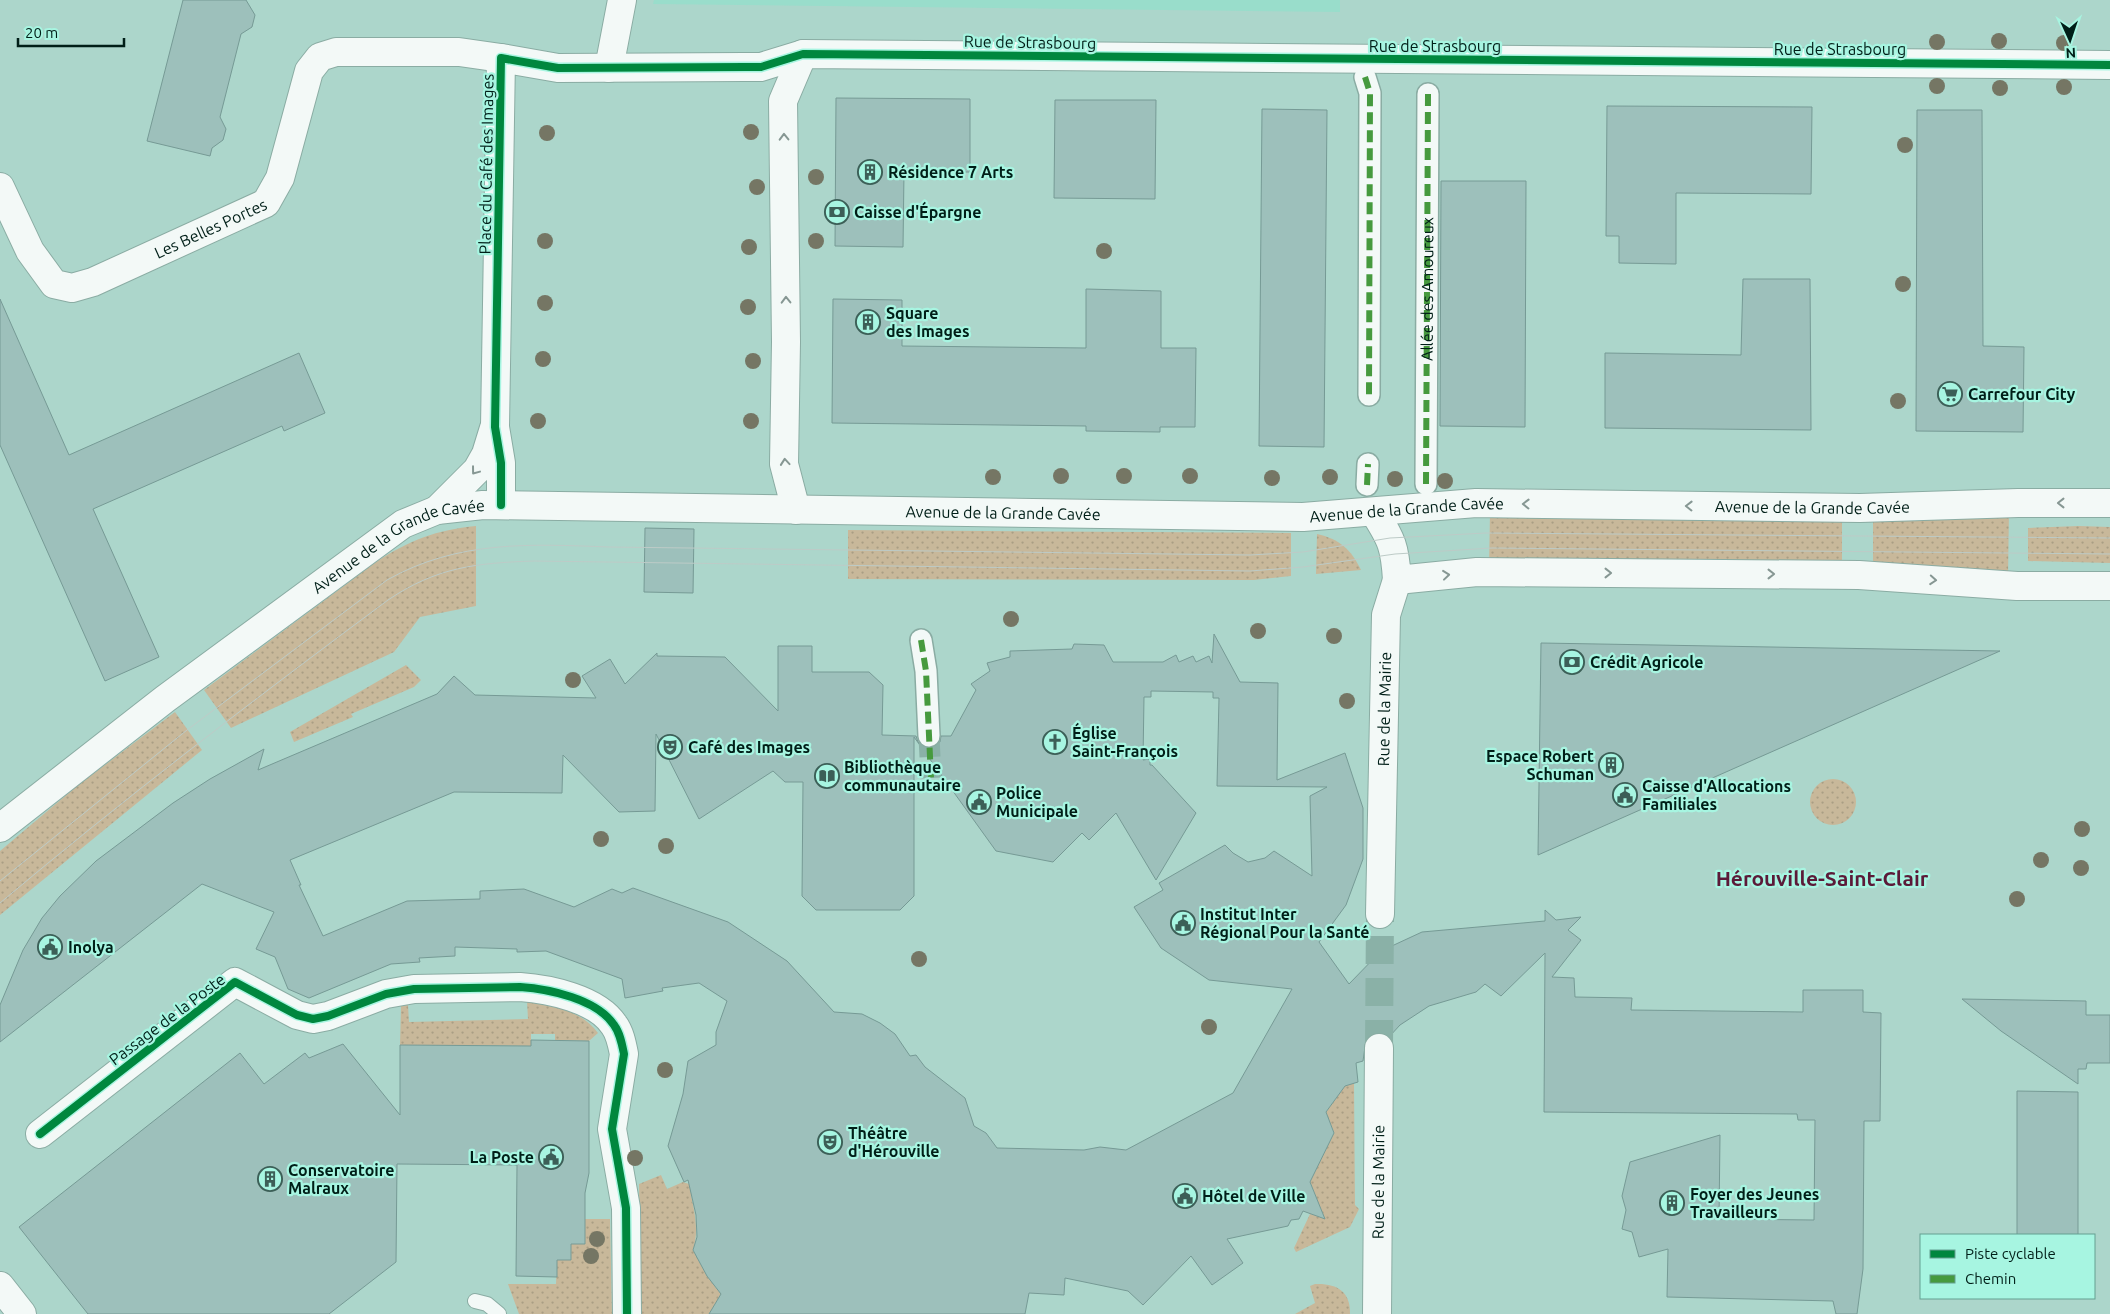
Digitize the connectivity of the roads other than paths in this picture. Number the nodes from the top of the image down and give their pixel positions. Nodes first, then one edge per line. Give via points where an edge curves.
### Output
1 (622, 0) edge
2 (804, 54) junction
3 (501, 58) junction
4 (2110, 65) edge
5 (761, 67) junction
6 (609, 68) junction
7 (1366, 77) dead end
8 (1428, 94) dead end
9 (783, 101) junction
10 (0, 187) edge
11 (1369, 395) dead end
12 (495, 427) junction
13 (1426, 484) dead end
14 (2110, 503) edge
15 (501, 505) junction
16 (436, 510) junction
17 (796, 510) junction
18 (1374, 512) junction
19 (1397, 580) junction
20 (2110, 586) edge
21 (921, 640) dead end
22 (929, 736) tunnel mouth
23 (0, 828) edge
24 (1380, 914) tunnel mouth
25 (1379, 1048) tunnel mouth
26 (40, 1134) dead end
27 (0, 1286) edge
28 (475, 1301) dead end
29 (22, 1314) edge
30 (499, 1314) edge
31 (627, 1314) edge
32 (1377, 1314) edge

1 - 6 street
2 - 4 street, Rue de Strasbourg
2 - 5 street, Rue de Strasbourg
2 - 9 street
3 - 6 street, Place du Café des Images via 558,68
3 - 10 street, Les Belles Portes via 471,53 386,51 336,52 320,57 309,71 280,178 266,203 92,282 72,288 54,284 30,251
3 - 12 street, Place du Café des Images
5 - 6 street, Place du Café des Images
5 - 9 street via 767,86
7 - 11 street via 1370,103
8 - 13 street, Allée des Amoureux
17 -> 9 street via 784,464
12 - 15 street via 501,463
12 -> 16 street via 477,470
14 -> 18 street, Avenue de la Grande Cavée via 1860,508 1476,503
15 - 16 street, Avenue de la Grande Cavée
15 - 17 street, Avenue de la Grande Cavée
16 - 23 street, Avenue de la Grande Cavée via 403,524 387,535 165,699
17 - 18 street, Avenue de la Grande Cavée via 1303,517
18 - 19 street, Rue de la Mairie via 1390,538
19 -> 20 street via 1477,572 1849,575 2018,586
19 - 24 street, Rue de la Mairie via 1386,614
21 - 22 street
25 - 32 street, Rue de la Mairie
26 - 31 street, Passage de la Poste via 235,982 297,1015 313,1019 414,988 520,987 559,993 605,1015 614,1024 622,1042 624,1054 612,1129 626,1208
27 - 29 street
28 - 30 lane via 492,1307

